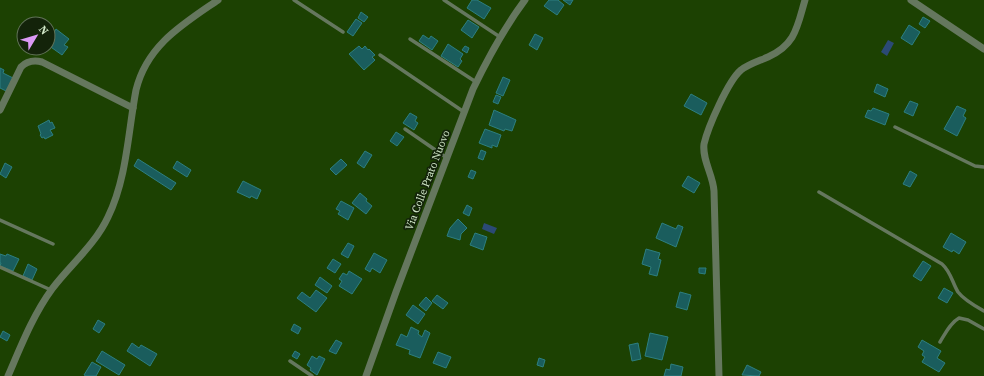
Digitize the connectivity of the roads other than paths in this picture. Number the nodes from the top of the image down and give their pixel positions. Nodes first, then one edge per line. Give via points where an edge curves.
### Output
1 (218, 0) edge
2 (294, 0) edge
3 (444, 0) edge
4 (524, 0) edge
5 (805, 0) edge
6 (911, 0) edge
7 (343, 32) dead end
8 (500, 37) junction
9 (410, 39) dead end
10 (984, 49) edge
11 (380, 55) dead end
12 (476, 82) junction
13 (133, 108) junction
14 (0, 110) edge
15 (465, 112) junction
16 (895, 127) dead end
17 (405, 129) dead end
18 (447, 158) junction
19 (984, 167) edge
20 (819, 192) dead end
21 (0, 220) edge
22 (53, 244) dead end
23 (0, 267) edge
24 (51, 290) junction
25 (984, 311) edge
26 (984, 329) edge
27 (940, 342) dead end
28 (290, 361) dead end
29 (8, 376) edge
30 (312, 376) edge
31 (366, 376) edge
32 (719, 376) edge

1 - 13 street via 172,33 150,56 138,81
2 - 7 lane
3 - 8 lane
4 - 8 street, Via Colle Prato Nuovo
5 - 32 street via 795,31 786,46 742,69 730,82 704,144 714,191
6 - 10 street
8 - 12 street, Via Colle Prato Nuovo
9 - 12 lane
11 - 15 lane
12 - 15 street, Via Colle Prato Nuovo
13 - 14 street via 42,62 35,61 27,62 21,67
13 - 24 street via 121,180 109,215 100,232
15 - 18 street, Via Colle Prato Nuovo
16 - 19 lane via 975,166
17 - 18 lane
18 - 31 street, Via Colle Prato Nuovo
20 - 25 lane via 942,264 948,270 960,294
21 - 22 lane
23 - 24 lane
24 - 29 street via 34,316
26 - 27 lane via 959,318
28 - 30 lane

